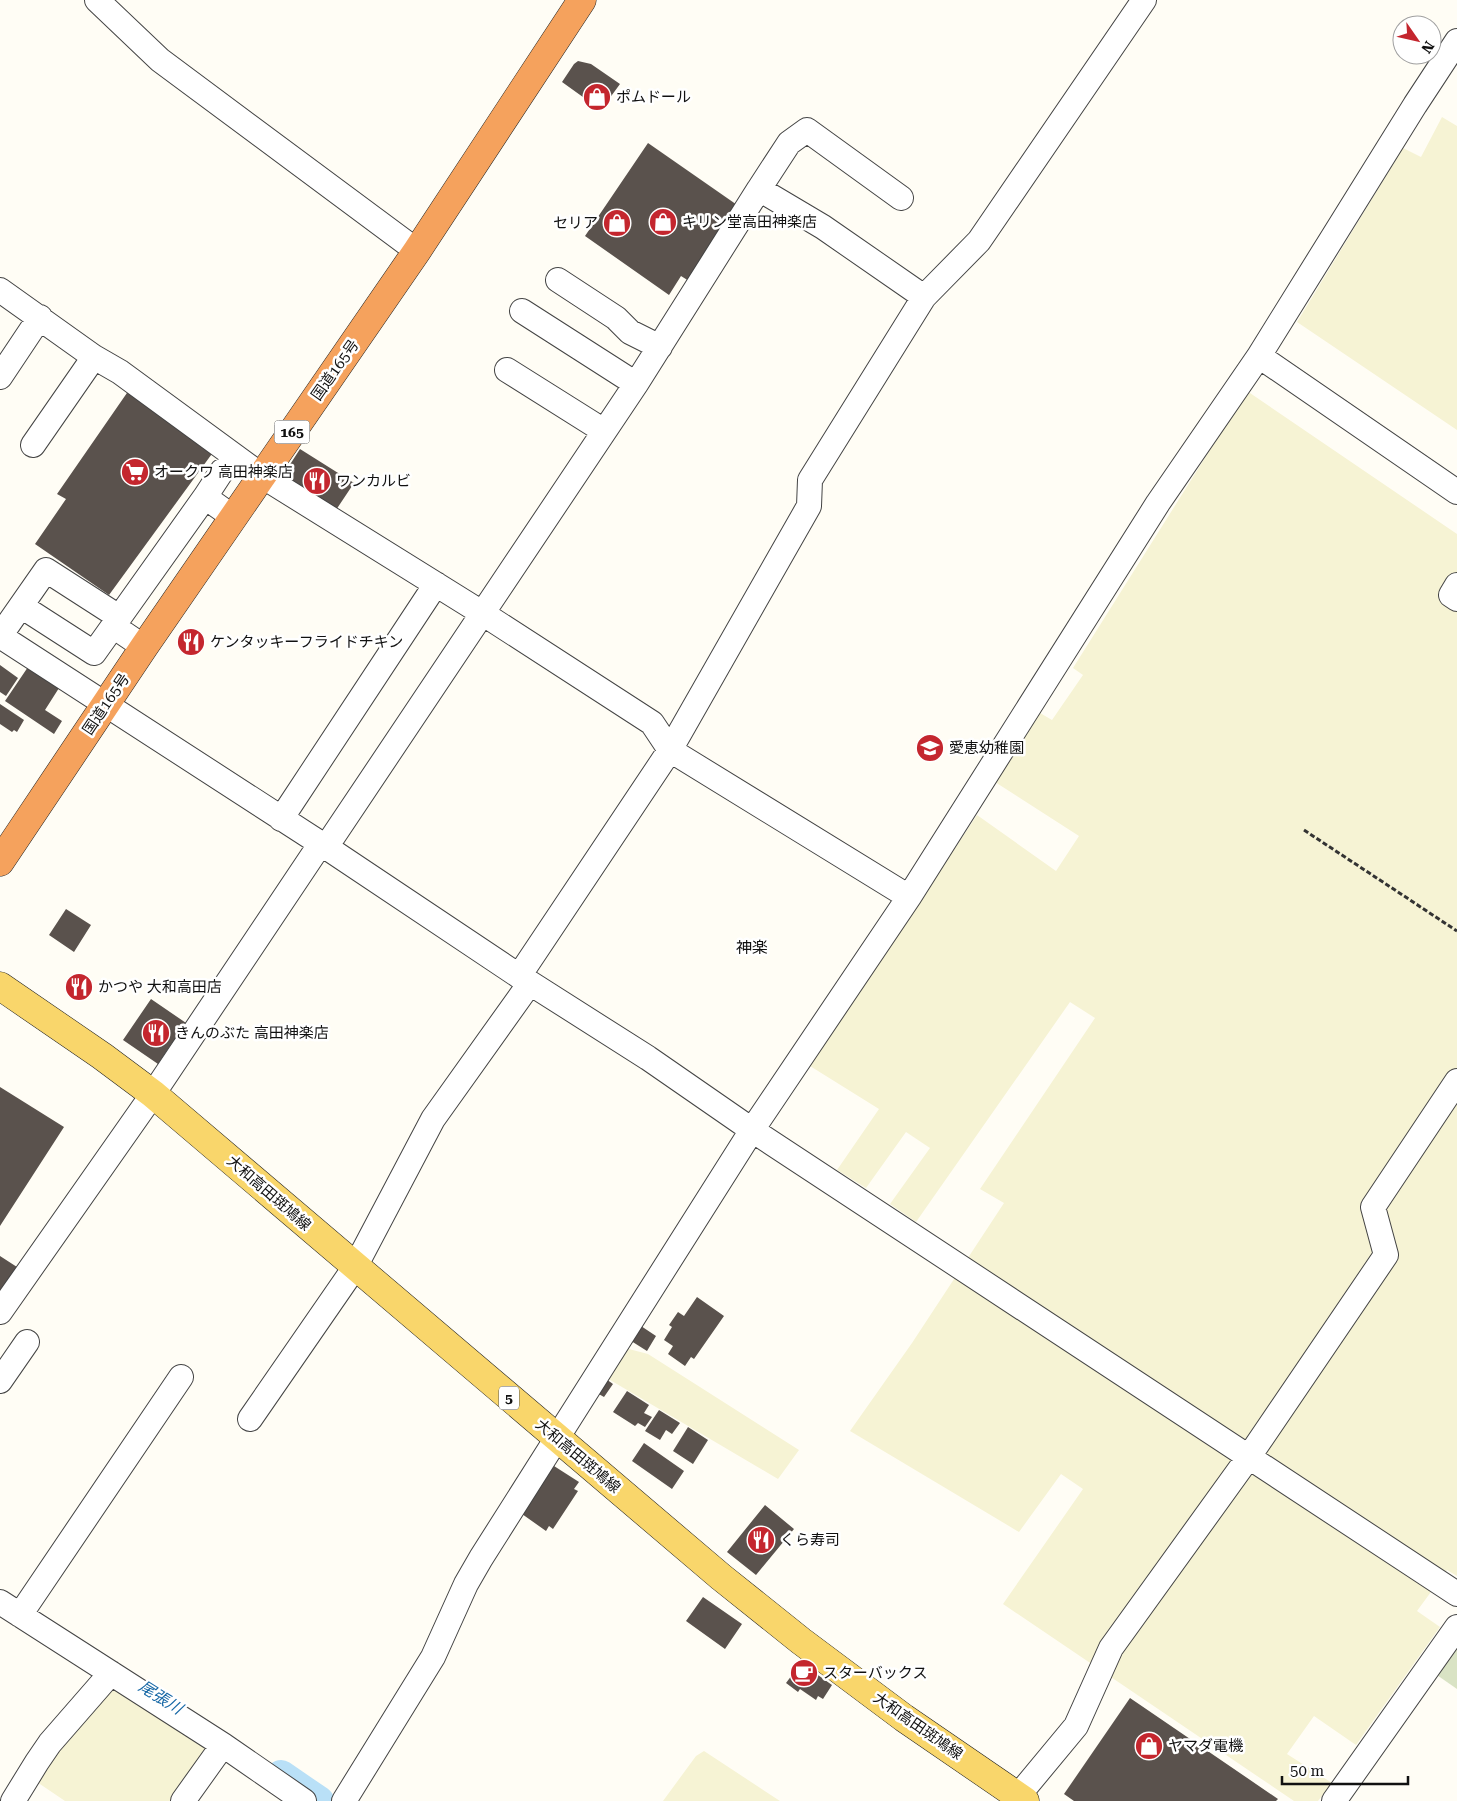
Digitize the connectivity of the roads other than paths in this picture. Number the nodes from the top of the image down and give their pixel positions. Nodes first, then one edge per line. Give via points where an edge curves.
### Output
1 (97, 0) edge
2 (582, 0) edge
3 (1144, 0) edge
4 (1457, 41) edge
5 (759, 189) junction
6 (901, 198) dead end
7 (417, 251) junction
8 (558, 280) dead end
9 (0, 290) edge
10 (924, 297) junction
11 (522, 311) dead end
12 (40, 318) junction
13 (660, 347) junction
14 (1258, 356) junction
15 (94, 357) junction
16 (507, 370) dead end
17 (0, 377) edge
18 (636, 384) junction
19 (604, 431) junction
20 (33, 445) dead end
21 (222, 471) dead end
22 (262, 476) junction
23 (1457, 492) edge
24 (205, 497) junction
25 (233, 518) junction
26 (436, 584) junction
27 (1457, 585) edge
28 (1457, 599) edge
29 (21, 606) junction
30 (482, 613) junction
31 (116, 621) junction
32 (0, 636) edge
33 (144, 646) junction
34 (105, 705) junction
35 (670, 750) junction
36 (281, 819) junction
37 (324, 845) junction
38 (0, 862) edge
39 (909, 897) junction
40 (524, 979) junction
41 (0, 986) edge
42 (1457, 1081) edge
43 (153, 1094) junction
44 (752, 1130) junction
45 (355, 1267) junction
46 (0, 1312) edge
47 (26, 1342) dead end
48 (181, 1377) dead end
49 (0, 1381) edge
50 (250, 1419) dead end
51 (556, 1438) junction
52 (1248, 1458) junction
53 (1457, 1594) edge
54 (0, 1602) edge
55 (23, 1611) junction
56 (1457, 1627) edge
57 (111, 1673) junction
58 (223, 1745) junction
59 (1021, 1799) edge
60 (13, 1801) edge
61 (183, 1801) edge
62 (304, 1801) edge
63 (344, 1801) edge
64 (1334, 1801) edge

1 - 7 street via 160,60
2 - 7 highway, 国道165号 / 165
3 - 10 street via 979,241
4 - 14 street
5 - 6 street via 789,143 807,130
5 - 10 street via 823,227
5 - 13 street
7 - 22 highway, 国道165号 / 165
8 - 13 street via 616,318 630,332
9 - 12 street
10 - 35 street via 810,480 809,506
11 - 18 street
12 - 15 street
12 - 17 street
13 - 18 street
14 - 23 street
14 - 39 street via 1158,503
15 - 20 street
15 - 22 street via 120,372
16 - 19 street
18 - 19 street
19 - 30 street
21 - 24 street
22 - 25 highway, 国道165号 / 165
22 - 26 street
24 - 25 street
24 - 31 street
25 - 33 highway, 国道165号 / 165
26 - 30 street
26 - 36 street
27 - 28 street via 1451,596
29 - 31 street via 94,653
29 - 31 street via 46,570
29 - 32 street
30 - 35 street via 652,723
30 - 37 street
31 - 33 street
32 - 34 street
33 - 34 highway, 国道165号 / 165
34 - 36 street
34 - 38 highway, 国道165号 / 165
35 - 39 street
35 - 40 street
36 - 37 street
37 - 40 street
37 - 43 street
39 - 44 street
40 - 44 street via 648,1058
40 - 45 street via 433,1119
41 - 43 main road, 大和高田斑鳩線 / 5
42 - 52 street via 1373,1207 1386,1255
43 - 45 main road, 大和高田斑鳩線 / 5
43 - 46 street
44 - 51 street
44 - 52 street
45 - 50 street
45 - 51 main road, 大和高田斑鳩線 / 5
47 - 49 street
48 - 55 street
51 - 59 main road, 大和高田斑鳩線 / 5 via 801,1641
51 - 63 street via 481,1558 433,1657
52 - 53 street
52 - 59 street via 1111,1648 1076,1726
54 - 55 street
55 - 57 street
56 - 64 street
57 - 58 street
57 - 60 street via 50,1744
58 - 61 street
58 - 62 street

